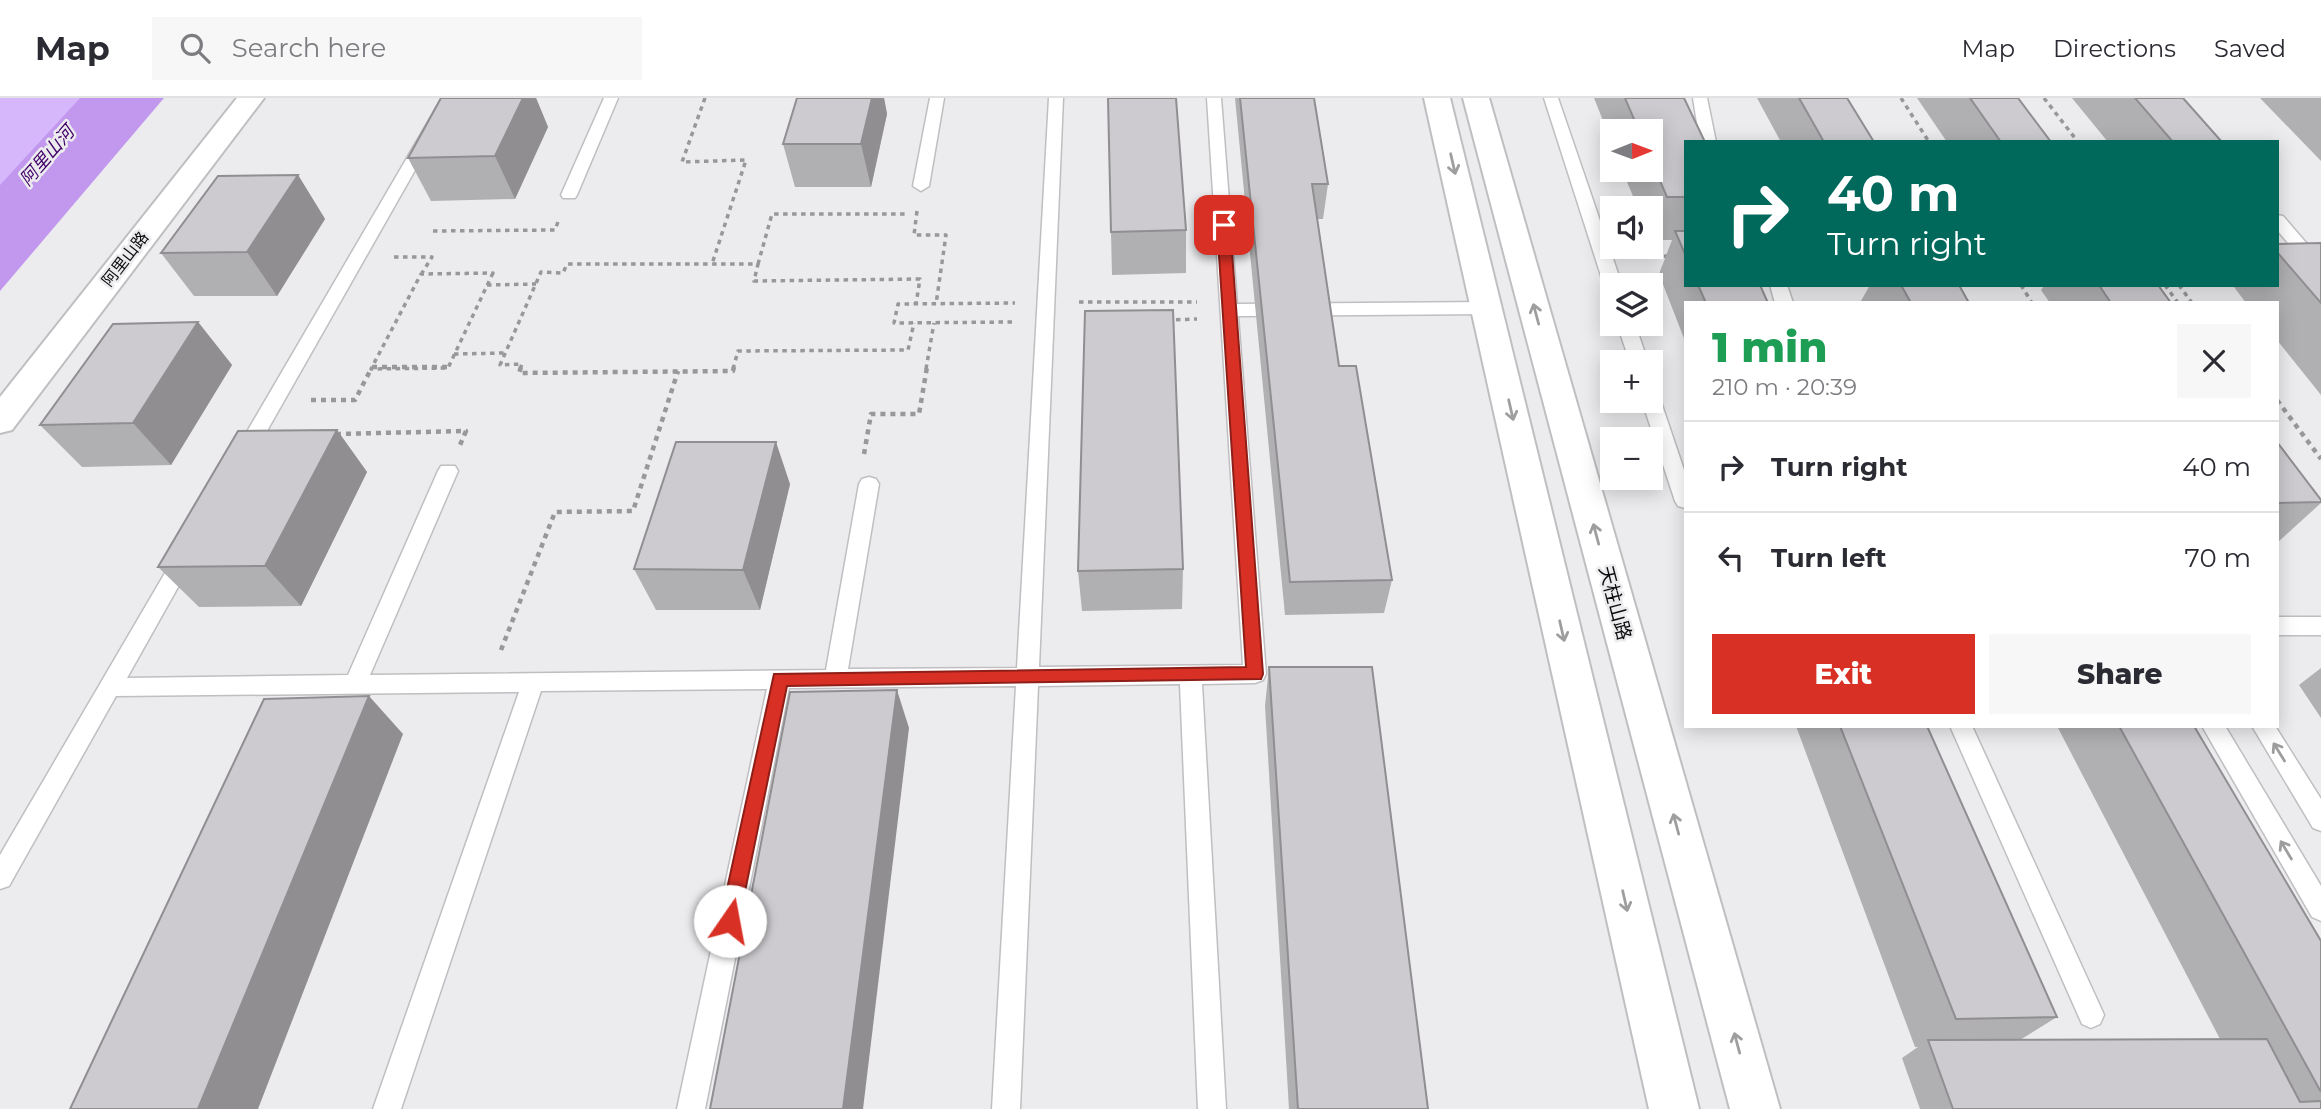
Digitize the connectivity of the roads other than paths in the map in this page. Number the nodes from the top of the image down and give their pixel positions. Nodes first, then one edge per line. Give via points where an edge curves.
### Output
1 (251, 98) edge
2 (449, 98) edge
3 (611, 98) edge
4 (937, 98) edge
5 (1056, 98) edge
6 (1214, 98) edge
7 (1437, 98) edge
8 (1476, 98) edge
9 (1551, 98) edge
10 (1700, 98) edge
11 (1708, 140) edge
12 (922, 186) road end
13 (569, 195) road end
14 (2279, 222) edge
15 (2321, 271) edge
16 (1609, 273) edge
17 (1487, 309) junction
18 (1229, 310) junction
19 (1656, 413) edge
20 (0, 421) edge
21 (448, 471) road end
22 (233, 472) edge
23 (869, 484) road end
24 (1684, 498) edge
25 (199, 532) edge
26 (2279, 626) edge
27 (2321, 626) edge
28 (1191, 675) junction
29 (1029, 677) junction
30 (780, 679) junction
31 (835, 679) junction
32 (533, 682) junction
33 (355, 684) junction
34 (110, 687) junction
35 (1962, 728) edge
36 (2214, 728) edge
37 (2264, 728) edge
38 (2321, 820) edge
39 (0, 878) edge
40 (2321, 909) edge
41 (2091, 1015) dead end
42 (387, 1109) edge
43 (691, 1109) edge
44 (1006, 1109) edge
45 (1212, 1109) edge
46 (1674, 1109) edge
47 (1755, 1109) edge

1 - 20 street, 阿里山路
2 - 22 lane
3 - 13 lane
4 - 12 lane
5 - 29 lane
6 - 18 lane
7 -> 17 street
47 -> 8 street, 天柱山路
9 - 16 lane
10 - 11 lane
14 - 15 lane
17 - 18 lane
17 -> 46 street
18 - 28 lane via 1255,674
19 - 24 lane
21 - 33 lane
23 - 31 lane
25 - 34 lane
26 - 27 lane
28 - 29 lane
28 - 45 lane
29 - 31 lane
29 - 44 lane
30 - 31 lane
30 - 32 lane
30 - 43 lane
32 - 33 lane
32 - 42 lane
33 - 34 lane
34 - 39 lane
35 - 41 lane
40 -> 36 lane
38 -> 37 lane

